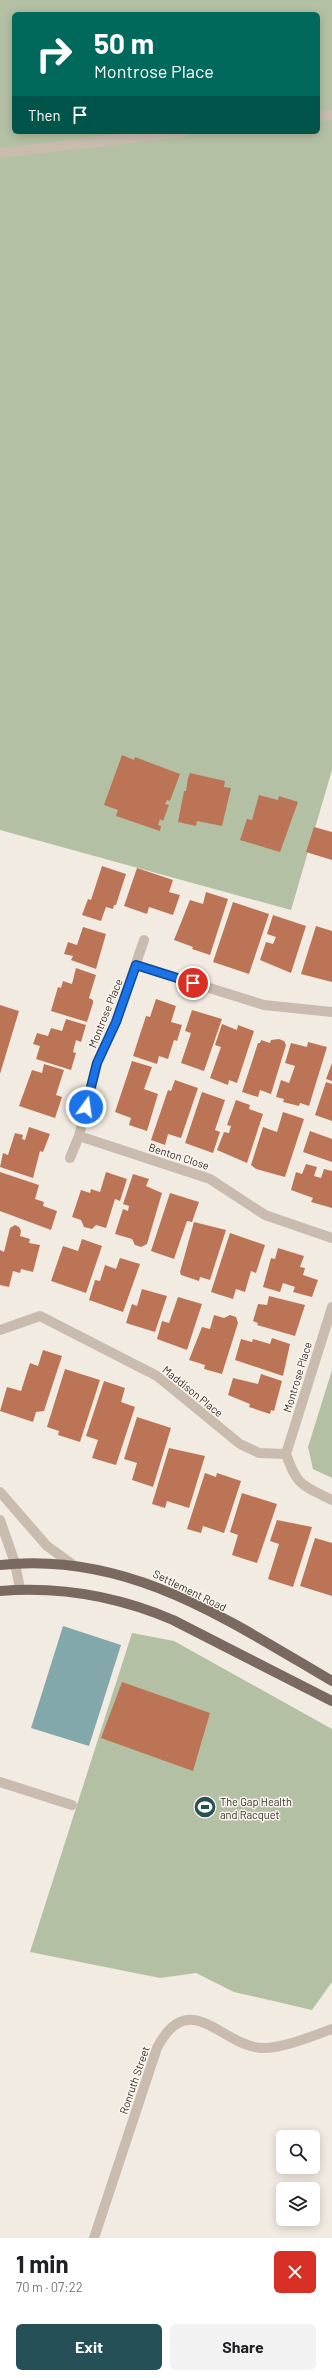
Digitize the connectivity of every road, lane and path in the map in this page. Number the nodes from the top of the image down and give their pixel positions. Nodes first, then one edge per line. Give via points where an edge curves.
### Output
1 (332, 114) edge
2 (320, 116) edge
3 (166, 134) edge
4 (0, 153) edge
5 (144, 940) dead end
6 (136, 965) junction
7 (332, 1012) edge
8 (79, 1136) junction
9 (70, 1158) dead end
10 (332, 1238) edge
11 (332, 1307) edge
12 (0, 1330) edge
13 (286, 1454) junction
14 (0, 1492) edge
15 (332, 1500) edge
16 (0, 1520) edge
17 (15, 1563) junction
18 (72, 1564) junction
19 (0, 1565) edge
20 (20, 1589) junction
21 (0, 1591) edge
22 (332, 1681) edge
23 (332, 1701) edge
24 (0, 1782) edge
25 (72, 1805) dead end
26 (332, 2029) edge
27 (94, 2238) edge

1 - 2 street
3 - 4 street
5 - 6 street, Montrose Place
6 - 7 street via 264,1005
6 - 8 street, Montrose Place via 116,1022 97,1063
8 - 9 street
8 - 10 street, Benton Close via 210,1179 264,1215
11 - 13 street, Montrose Place
12 - 13 street, Maddison Place via 40,1316 157,1376 240,1444 259,1453
13 - 15 street via 294,1476 303,1485
14 - 18 street via 47,1546
16 - 17 street
17 - 18 main road, Settlement Road
17 - 19 main road, Settlement Road
17 - 20 street
18 - 22 main road, Settlement Road via 136,1578 174,1593
20 - 21 main road
20 - 23 main road via 49,1589 92,1594 147,1610 173,1620
24 - 25 street
26 - 27 street, Ronruth Street via 262,2048 248,2046 210,2024 197,2020 180,2022 170,2028 157,2048

